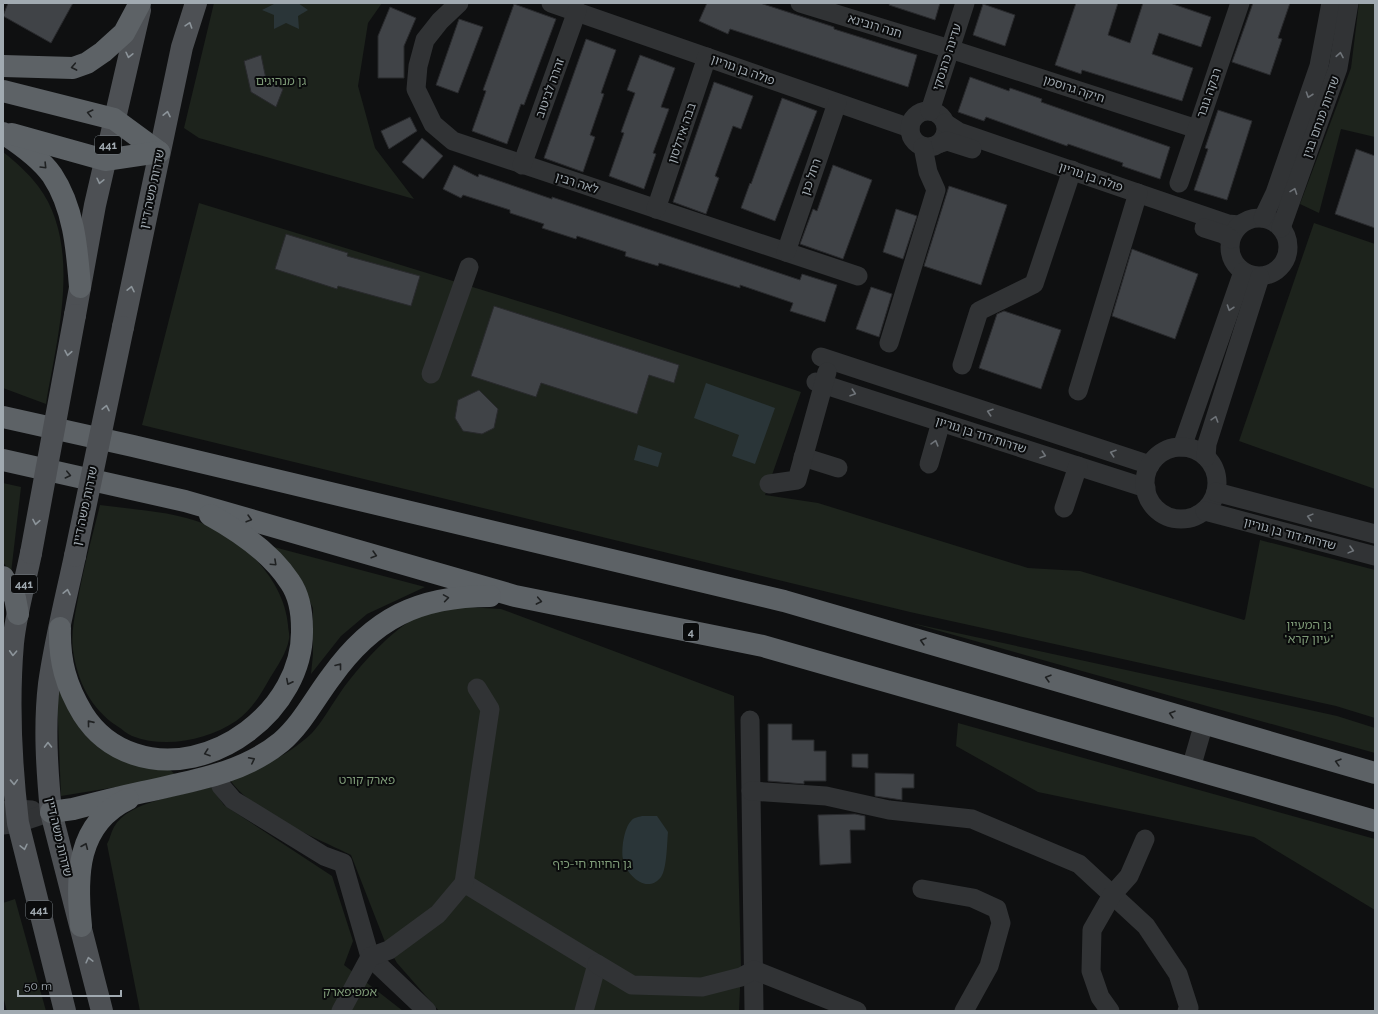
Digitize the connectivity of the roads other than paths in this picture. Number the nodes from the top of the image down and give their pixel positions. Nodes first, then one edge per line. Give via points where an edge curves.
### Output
1 (140, 3) edge
2 (196, 3) edge
3 (459, 3) edge
4 (551, 3) edge
5 (800, 3) edge
6 (965, 3) edge
7 (1331, 3) edge
8 (1349, 3) edge
9 (1237, 4) edge
10 (577, 11) junction
11 (950, 49) junction
12 (708, 57) junction
13 (3, 66) edge
14 (3, 91) edge
15 (837, 103) junction
16 (930, 111) junction
17 (114, 119) junction
18 (945, 123) junction
19 (910, 128) junction
20 (1198, 128) junction
21 (3, 132) edge
22 (932, 145) junction
23 (159, 152) junction
24 (105, 160) junction
25 (522, 164) junction
26 (1070, 176) junction
27 (1179, 183) dead end
28 (1136, 199) junction
29 (656, 209) junction
30 (1264, 218) junction
31 (1281, 228) junction
32 (1235, 232) junction
33 (786, 252) junction
34 (468, 267) dead end
35 (1251, 274) junction
36 (858, 276) dead end
37 (80, 287) junction
38 (889, 343) dead end
39 (962, 365) dead end
40 (431, 374) dead end
41 (824, 384) junction
42 (1078, 391) dead end
43 (3, 404) edge
44 (3, 417) edge
45 (941, 422) junction
46 (133, 446) junction
47 (1182, 447) junction
48 (1206, 457) junction
49 (807, 458) junction
50 (3, 460) edge
51 (929, 464) dead end
52 (1150, 465) junction
53 (1078, 466) junction
54 (838, 468) dead end
55 (769, 484) dead end
56 (1146, 488) junction
57 (1216, 492) junction
58 (185, 501) junction
59 (1064, 508) dead end
60 (1205, 511) junction
61 (1375, 534) edge
62 (1375, 556) edge
63 (3, 577) edge
64 (515, 596) junction
65 (18, 614) junction
66 (60, 628) junction
67 (477, 688) dead end
68 (750, 720) dead end
69 (1204, 723) junction
70 (1191, 768) junction
71 (1375, 773) edge
72 (217, 776) junction
73 (751, 791) junction
74 (144, 792) junction
75 (51, 812) junction
76 (10, 817) edge
77 (1375, 821) edge
78 (1146, 839) dead end
79 (464, 883) junction
80 (922, 889) dead end
81 (1112, 895) junction
82 (81, 926) junction
83 (370, 957) junction
84 (597, 964) junction
85 (754, 970) junction
86 (64, 1011) edge
87 (102, 1011) edge
88 (341, 1011) edge
89 (427, 1011) edge
90 (584, 1011) edge
91 (754, 1011) edge
92 (857, 1011) edge
93 (964, 1011) edge
94 (1110, 1011) edge
95 (1187, 1011) edge

1 -> 13 highway via 124,33 87,63 73,68
1 -> 17 main road, 441
23 -> 2 main road, שדרות משה דיין via 182,47
3 - 25 street, לאה רבין via 425,40 418,66 416,90 433,124 453,141
4 - 10 street
5 - 11 street, חנה רובינא
6 - 11 street, עדינה כהנסקי
7 -> 30 street, שדרות מנחם בגין via 1319,66
31 -> 8 street, שדרות מנחם בגין via 1338,68
9 - 20 street, רבקה גובר
10 - 12 street, פולה בן גוריון
10 - 25 street, זהרה לביטוב
11 - 16 street, עדינה כהנסקי
11 - 20 street, חיקה גרוסמן
12 - 15 street, פולה בן גוריון
12 - 29 street, בבה אידלסון
17 -> 14 highway
15 - 19 street, פולה בן גוריון
15 - 33 street, רחל כגן
16 - 18 street via 939,115
16 - 19 street via 919,113 911,122
17 - 23 highway
17 - 24 main road, 441
18 - 22 street via 946,134
18 - 26 street, פולה בן גוריון via 959,132
19 - 22 street via 913,140
20 - 27 street, רבקה גובר
21 - 24 highway
21 -> 37 highway via 37,159 51,174 61,191 73,231
22 - 26 street, פולה בן גוריון via 955,143
22 - 38 street via 928,172 936,190
23 - 24 highway
66 -> 23 main road, שדרות משה דיין, bridge
24 -> 37 main road, 441
25 - 29 street, לאה רבין
26 - 28 street, פולה בן גוריון
26 - 39 street via 1034,284 979,311
28 - 32 street, פולה בן גוריון via 1228,224
28 - 42 street
29 - 33 street, לאה רבין
30 - 31 street
30 - 32 street via 1247,220
31 - 35 street via 1287,241 1287,255 1283,263 1277,270
32 - 35 street via 1230,248 1232,257 1236,265
33 - 36 street, לאה רבין
34 - 40 street
35 -> 47 street
48 -> 35 street via 1207,444
37 -> 65 main road, 441, bridge
41 -> 45 street, שדרות דוד בן גוריון
41 - 49 street
52 -> 41 street, שדרות דוד בן גוריון via 826,358
43 - 46 highway
44 - 46 highway
51 -> 45 street
45 -> 53 street, שדרות דוד בן גוריון
69 -> 46 highway via 784,601
47 - 48 street
47 - 52 street via 1169,449
48 - 57 street via 1217,479
49 - 54 street
49 - 55 street via 797,480
50 -> 58 highway, 4
52 - 56 street via 1146,476
53 - 56 street, שדרות דוד בן גוריון
53 - 59 street
56 - 60 street via 1147,495 1156,509 1166,516 1189,519
57 - 60 street
61 -> 57 street, שדרות דוד בן גוריון
58 -> 64 highway, 4
58 -> 66 highway via 252,543 277,565 291,583 302,619 302,640 298,661 287,686 273,707 255,725 232,742 207,754 164,760 143,757 123,750 95,730 69,690 60,657
60 -> 62 street, שדרות דוד בן גוריון
63 - 65 highway via 15,598
64 -> 70 highway, 4 via 763,646
72 -> 64 highway via 254,759 281,742 299,724 349,654 390,619 416,606 438,600 456,597
65 -> 76 main road, 441 via 13,642
75 -> 66 main road, שדרות משה דיין via 47,740 49,693
67 - 79 street via 490,709
68 - 73 street
69 - 70 street
71 -> 69 highway
70 - 77 highway, 4
72 - 74 highway
72 - 83 street via 233,800 324,856 343,863
73 - 81 street via 826,796 889,810 972,819 1079,864
73 - 85 street
74 - 75 highway
82 -> 74 highway via 78,877 82,850 104,817 124,801
75 - 76 street
75 - 82 main road, שדרות משה דיין
76 -> 86 main road, 441
78 - 81 street via 1129,876
79 - 83 street via 438,914 389,950
79 - 84 street
80 - 93 street via 972,898 997,909 1001,923 989,966
81 - 94 street via 1092,930 1091,971 1100,996
81 - 95 street via 1146,926 1178,974 1189,1008
87 -> 82 main road, שדרות משה דיין
83 - 88 street
83 - 89 street
84 - 85 street via 632,985 702,987 741,977
84 - 90 street
85 - 91 street
85 - 92 street

